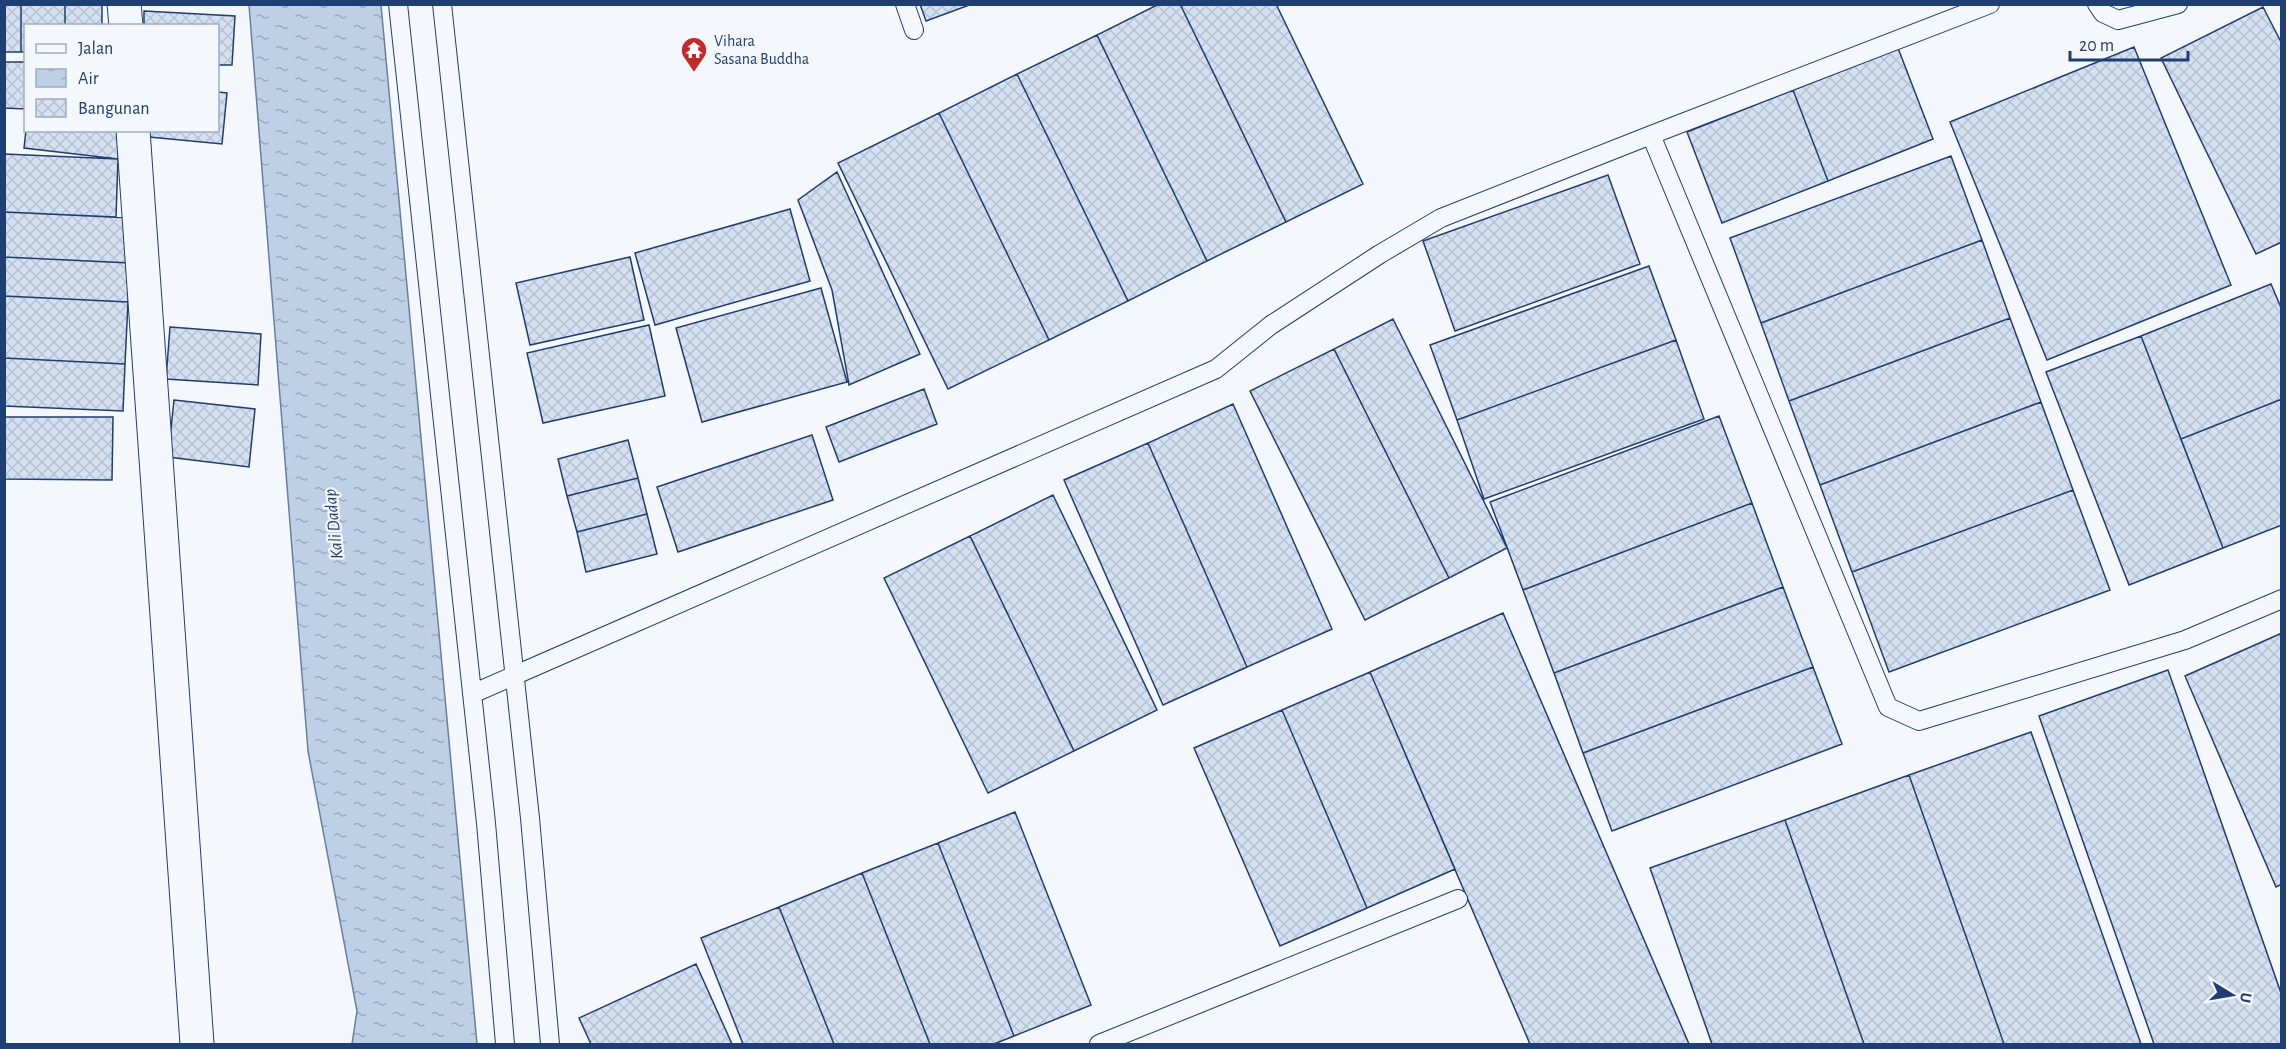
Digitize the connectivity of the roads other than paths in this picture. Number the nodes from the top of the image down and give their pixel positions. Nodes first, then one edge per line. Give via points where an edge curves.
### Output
1 (124, 4) edge
2 (398, 4) edge
3 (442, 4) edge
4 (905, 4) edge
5 (1990, 4) edge
6 (2097, 4) edge
7 (2178, 4) edge
8 (126, 24) edge
9 (914, 30) dead end
10 (133, 132) edge
11 (1651, 135) junction
12 (2282, 599) edge
13 (514, 675) junction
14 (472, 694) junction
15 (1458, 899) dead end
16 (197, 1044) edge
17 (505, 1044) edge
18 (550, 1044) edge
19 (1099, 1044) edge

1 - 8 street
2 - 14 lane
3 - 13 lane
4 - 9 lane
5 - 11 lane
6 - 7 lane via 2103,13 2118,20
10 - 16 street
11 - 12 lane via 1888,708 1919,721 2185,640
11 - 13 lane via 1441,218 1270,325 1216,369
13 - 14 lane
13 - 18 lane
14 - 17 lane
15 - 19 lane

